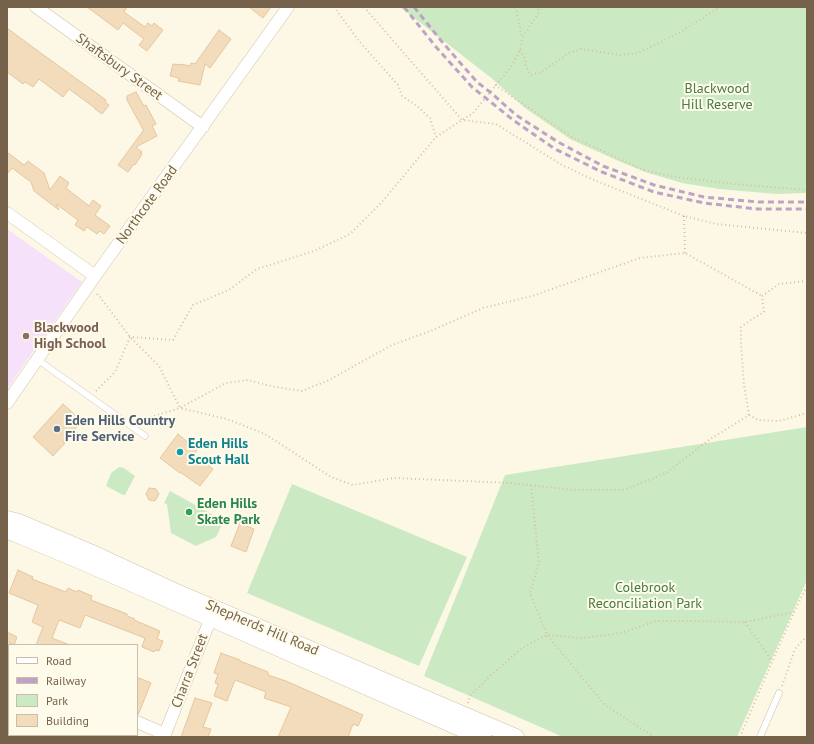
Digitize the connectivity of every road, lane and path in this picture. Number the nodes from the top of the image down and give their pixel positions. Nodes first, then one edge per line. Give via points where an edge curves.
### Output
1 (36, 7) edge
2 (288, 7) edge
3 (334, 7) edge
4 (364, 7) edge
5 (516, 7) edge
6 (538, 7) edge
7 (720, 7) edge
8 (522, 39) junction
9 (520, 50) junction
10 (495, 86) junction
11 (462, 120) junction
12 (203, 127) junction
13 (436, 137) junction
14 (807, 190) edge
15 (7, 213) edge
16 (684, 216) junction
17 (807, 233) edge
18 (685, 253) junction
19 (95, 276) junction
20 (807, 281) edge
21 (88, 287) junction
22 (762, 296) junction
23 (130, 337) junction
24 (38, 360) junction
25 (90, 397) junction
26 (7, 403) edge
27 (180, 408) junction
28 (807, 413) edge
29 (749, 415) junction
30 (130, 425) junction
31 (145, 436) dead end
32 (531, 485) junction
33 (7, 519) edge
34 (7, 531) edge
35 (807, 586) edge
36 (794, 612) junction
37 (213, 613) junction
38 (745, 622) junction
39 (547, 635) junction
40 (807, 636) edge
41 (772, 662) junction
42 (779, 692) joint
43 (465, 716) junction
44 (138, 722) edge
45 (166, 735) edge
46 (511, 736) edge
47 (483, 737) edge
48 (654, 737) edge
49 (740, 737) edge
50 (760, 737) edge

1 - 12 street, Shaftsbury Street
2 - 12 street, Northcote Road
3 - 13 path via 359,41 398,85 402,96 430,118
4 - 11 path
5 - 8 path
6 - 8 path via 539,12
7 - 9 path via 679,33 638,53 620,55 582,49 531,75
8 - 9 path
9 - 10 path via 512,67
10 - 11 path via 473,112
10 - 14 path via 572,137 644,170 675,177
11 - 13 path
11 - 16 path via 496,124 562,165
12 - 19 street, Northcote Road
13 - 23 path via 382,202 350,234 314,251 257,269 229,290 194,304 173,340
15 - 19 street
16 - 17 path via 716,224
16 - 18 path
18 - 22 path
18 - 27 path via 640,258 532,296 483,308 392,345 329,380 302,391 248,380 226,383
19 - 21 street, Northcote Road
20 - 22 path via 779,284
21 - 23 path via 100,297
21 - 24 street, Northcote Road
22 - 29 path via 764,312 741,327 744,385
23 - 25 path via 115,372
23 - 27 path via 159,366
24 - 25 lane
24 - 26 street, Northcote Road
25 - 30 lane
27 - 30 path
27 - 32 path via 227,418 265,434 331,478 353,485 394,478
28 - 29 path via 779,421 758,420
29 - 32 path via 709,440 666,474 624,490 573,490
30 - 31 lane
32 - 39 path via 539,563 530,593
33 - 37 main road, Shepherds Hill Road via 90,552 172,590
34 - 37 main road, Shepherds Hill Road
35 - 36 path
36 - 38 path
36 - 41 path
37 - 43 main road, Shepherds Hill Road
37 - 45 street, Charra Street
37 - 47 main road, Shepherds Hill Road
38 - 39 path via 656,621 621,633 583,638
38 - 41 path
39 - 43 path via 522,648 490,676 470,696
39 - 48 path via 605,705
40 - 42 path via 795,649
41 - 49 path
42 - 50 lane
43 - 46 main road, Shepherds Hill Road
44 - 45 street

